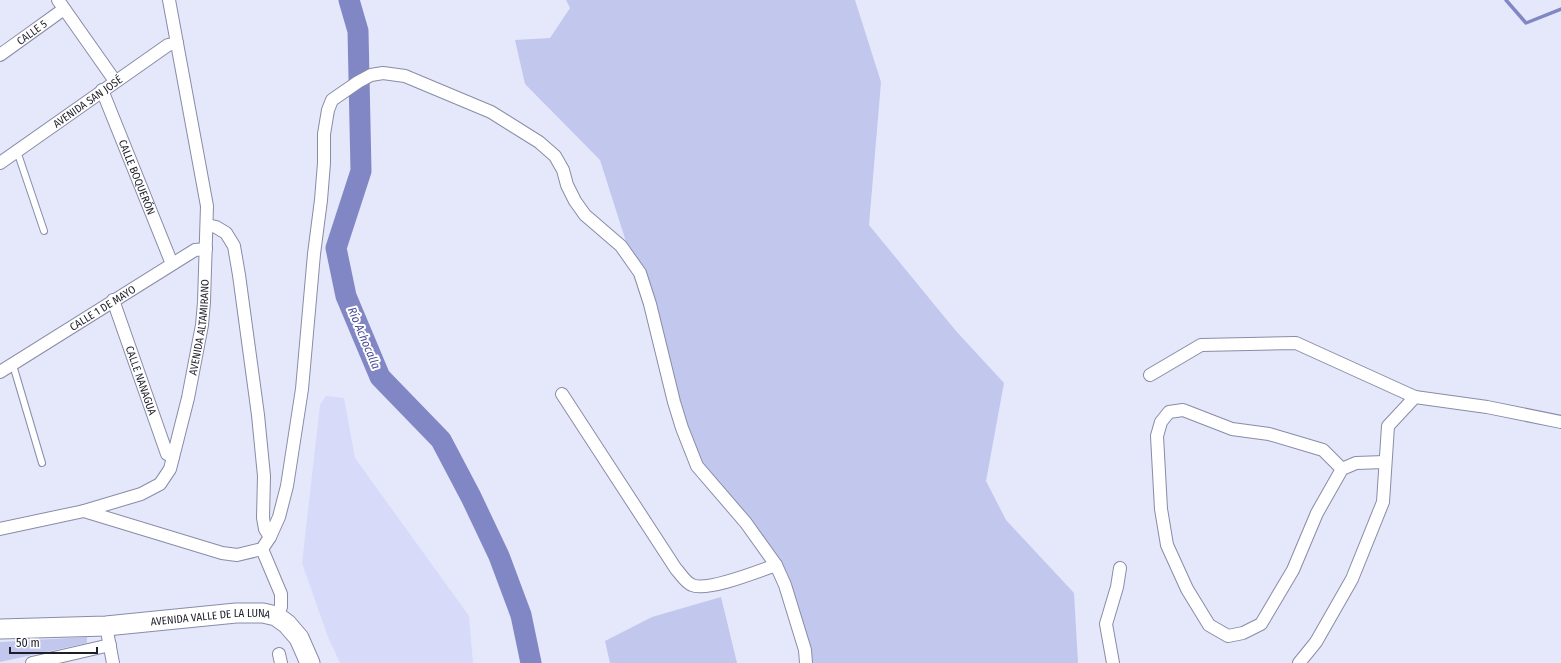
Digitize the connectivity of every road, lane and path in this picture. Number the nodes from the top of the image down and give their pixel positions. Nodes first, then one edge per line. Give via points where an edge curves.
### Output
1 (169, 0) edge
2 (61, 4) edge
3 (177, 43) junction
4 (0, 55) edge
5 (115, 81) junction
6 (102, 90) junction
7 (17, 151) junction
8 (0, 163) edge
9 (207, 226) junction
10 (44, 231) dead end
11 (206, 249) junction
12 (172, 264) junction
13 (113, 300) junction
14 (13, 365) junction
15 (0, 372) edge
16 (1150, 375) dead end
17 (562, 394) dead end
18 (1415, 397) junction
19 (1561, 422) edge
20 (173, 457) junction
21 (1386, 462) junction
22 (42, 463) dead end
23 (1342, 469) junction
24 (84, 511) junction
25 (0, 529) edge
26 (270, 537) junction
27 (262, 549) junction
28 (776, 565) junction
29 (1120, 568) dead end
30 (276, 616) junction
31 (106, 626) junction
32 (0, 629) edge
33 (110, 645) junction
34 (32, 663) edge
35 (113, 663) edge
36 (310, 663) edge
37 (806, 663) edge
38 (1113, 663) edge
39 (1299, 663) edge

1 - 3 street, AVENIDA ALTAMIRANO
2 - 4 street, CALLE 5
2 - 5 street
3 - 5 street, AVENIDA SAN JOSÉ via 168,44
3 - 9 street, AVENIDA ALTAMIRANO via 207,206
5 - 6 street, AVENIDA SAN JOSÉ
6 - 7 street, AVENIDA SAN JOSÉ
6 - 12 street, CALLE BOQUERÓN
7 - 8 street, AVENIDA SAN JOSÉ
7 - 10 lane
9 - 11 street, AVENIDA ALTAMIRANO
9 - 26 street via 216,226 226,233 234,246 240,275 264,476 263,518
11 - 12 street, CALLE 1 DE MAYO via 195,250
11 - 20 street, AVENIDA ALTAMIRANO via 202,325
12 - 13 street, CALLE 1 DE MAYO
13 - 14 street, CALLE 1 DE MAYO
13 - 20 street, CALLE NANAGUA via 167,454
14 - 15 street, CALLE 1 DE MAYO
14 - 22 lane
16 - 18 street via 1201,345 1296,343
17 - 28 street via 676,569 691,584 699,587 713,586
18 - 19 street via 1487,407
18 - 21 street via 1388,426
20 - 24 street, AVENIDA ALTAMIRANO via 165,478 154,489
21 - 23 street via 1356,463
21 - 39 street via 1383,502 1352,579 1316,642
23 - 23 street via 1317,513 1293,570 1261,624 1243,633 1228,636 1209,625 1187,589 1167,545 1161,509 1157,436 1161,422 1169,412 1183,410 1232,429 1269,434 1323,450
24 - 25 street, AVENIDA ALTAMIRANO
24 - 27 street via 222,553 237,555
26 - 27 street
26 - 28 street via 279,517 287,486 302,389 328,110 332,100 341,93 358,82 383,73 405,76 490,112 539,142 555,156 575,201 585,215 621,246 640,273 674,402 697,466 746,523
27 - 30 street via 281,594 281,607
28 - 37 street via 786,585 805,650
29 - 38 street via 1106,624
30 - 31 main road, AVENIDA VALLE DE LA LUNA via 236,613
30 - 36 main road via 299,638
31 - 32 main road, AVENIDA VALLE DE LA LUNA
31 - 33 street
33 - 34 street
33 - 35 street

